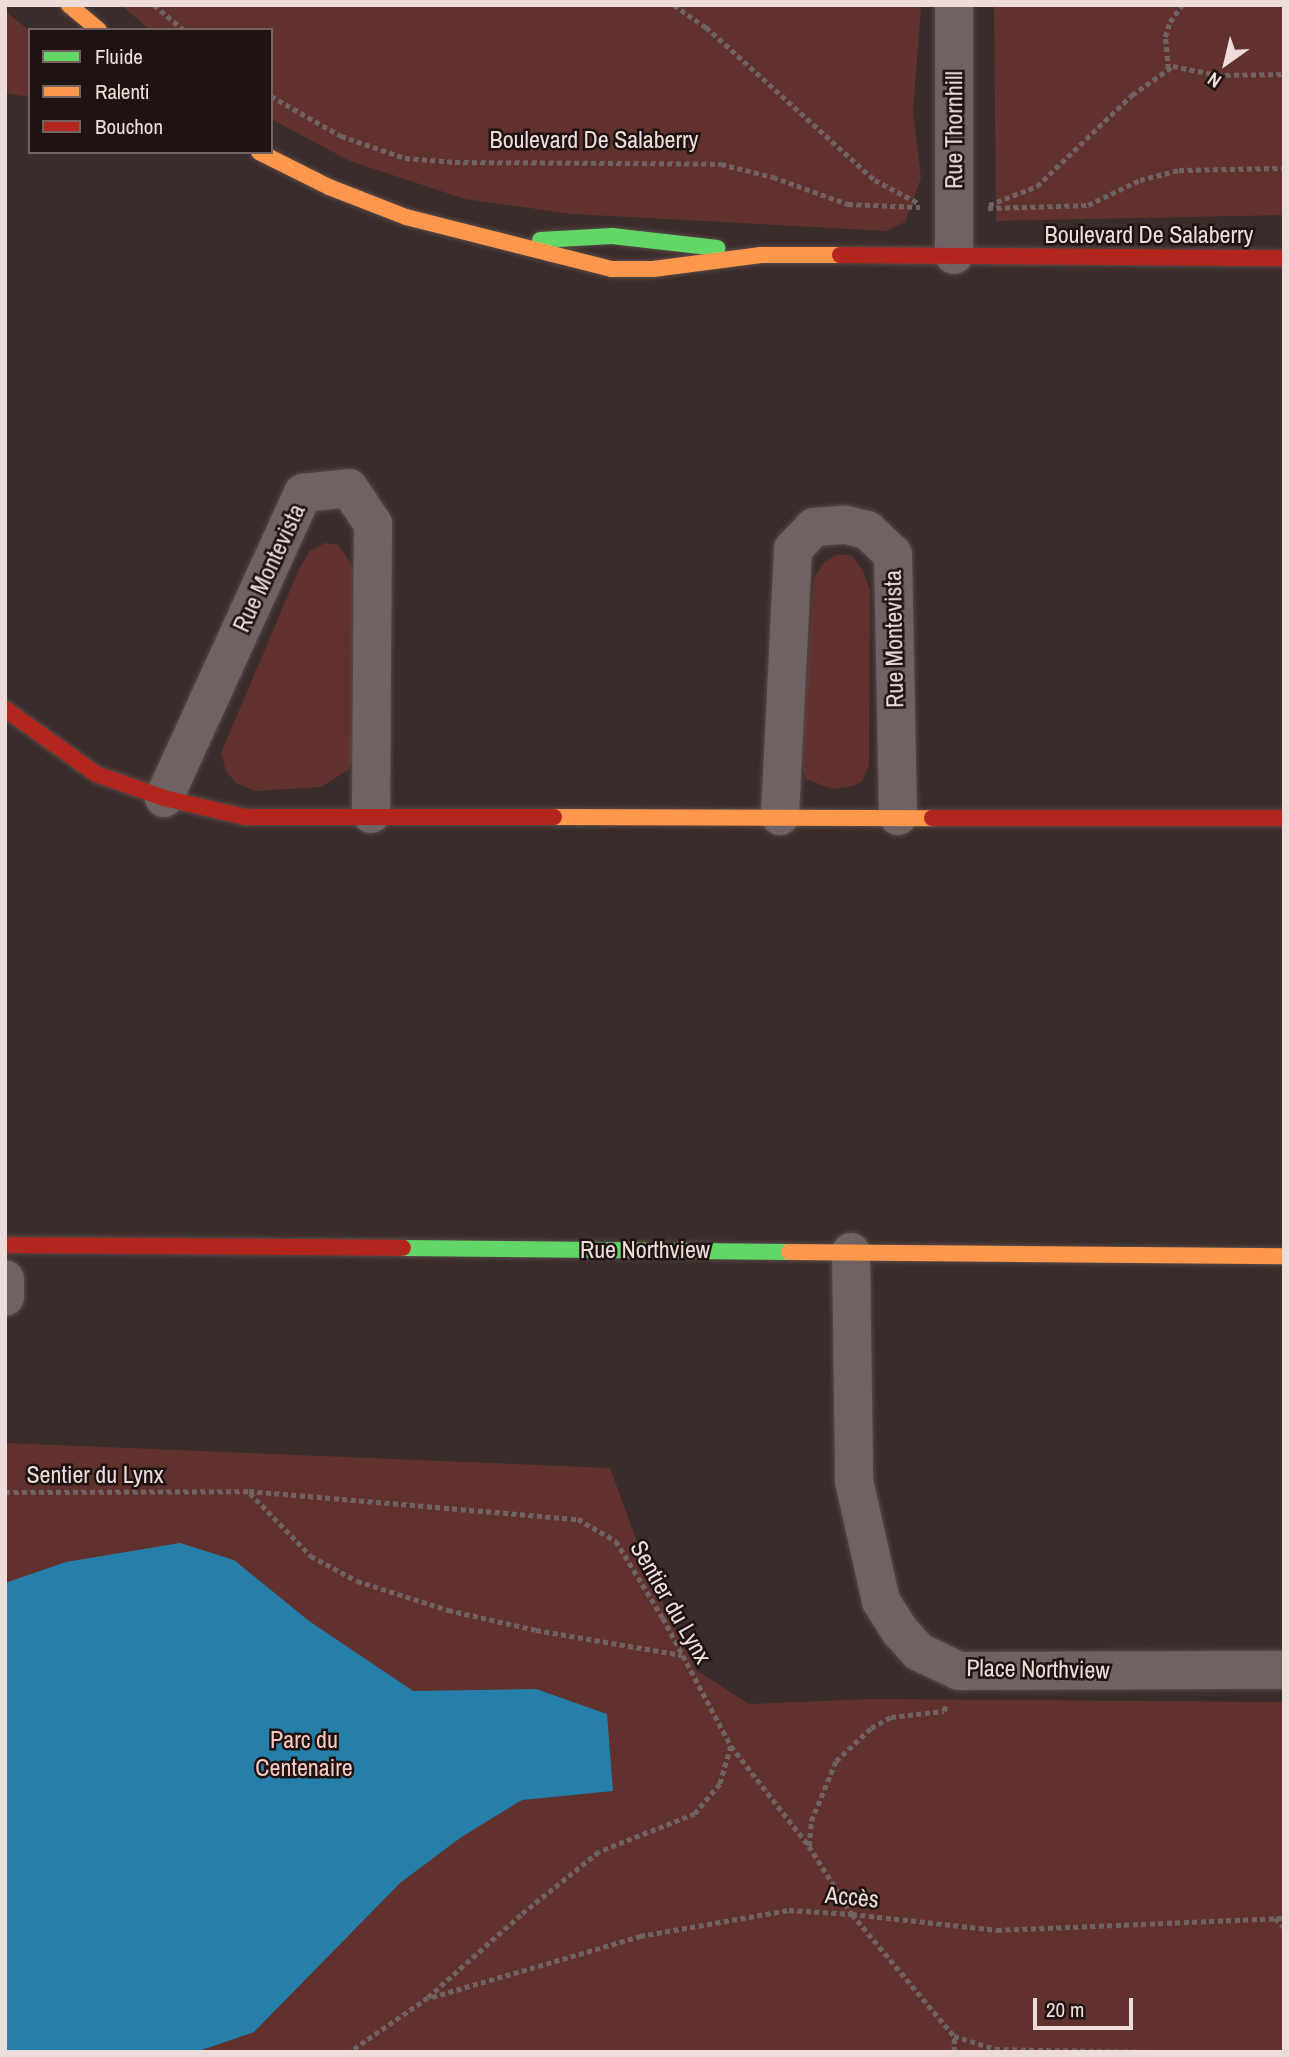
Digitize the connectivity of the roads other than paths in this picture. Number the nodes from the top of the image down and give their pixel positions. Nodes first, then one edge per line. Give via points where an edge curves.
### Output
1 (69, 5) edge
2 (954, 5) edge
3 (97, 28) edge
4 (263, 154) edge
5 (514, 242) junction
6 (761, 255) junction
7 (954, 256) junction
8 (1284, 258) edge
9 (5, 709) edge
10 (164, 798) junction
11 (371, 814) junction
12 (780, 816) junction
13 (898, 816) junction
14 (1284, 818) edge
15 (5, 1245) edge
16 (851, 1252) junction
17 (1284, 1256) edge
18 (5, 1279) edge
19 (5, 1297) edge
20 (1284, 1670) edge

1 - 3 street
2 - 7 street, Rue Thornhill
4 - 5 street, Boulevard De Salaberry via 382,209
5 - 6 street, Boulevard De Salaberry via 637,237
5 - 6 street, Boulevard De Salaberry via 612,269 653,269
6 - 7 street, Boulevard De Salaberry
7 - 8 street, Boulevard De Salaberry
9 - 10 street via 96,774
10 - 11 street via 245,817
10 - 11 street, Rue Montevista via 303,493 349,488 373,523
11 - 12 street
12 - 13 street
12 - 13 street, Rue Montevista via 793,549 814,527 846,525 867,530 893,554
13 - 14 street
15 - 16 street, Rue Northview
16 - 17 street, Rue Northview
16 - 20 street, Place Northview via 854,1481 881,1601 919,1652 959,1671
18 - 19 street

